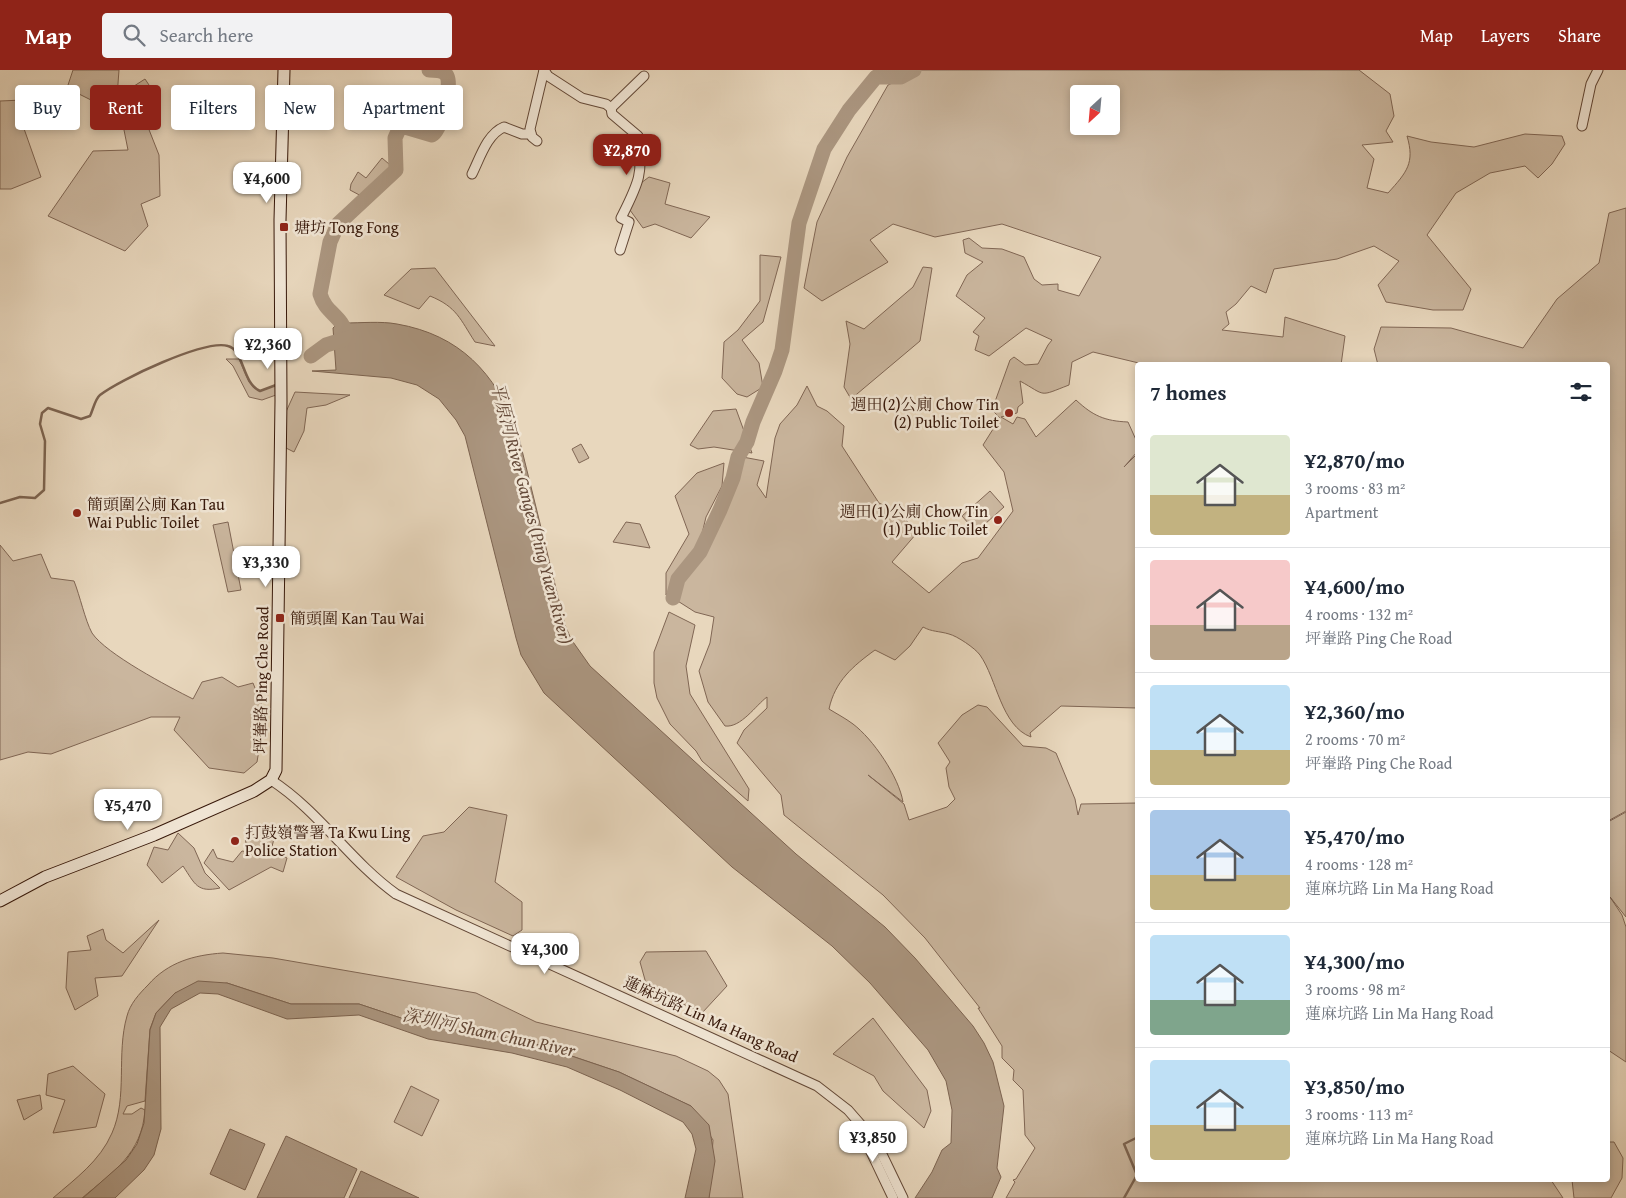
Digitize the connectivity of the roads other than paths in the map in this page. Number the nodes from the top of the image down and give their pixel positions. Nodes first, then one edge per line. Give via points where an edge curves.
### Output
1 (284, 70) edge
2 (1598, 70) edge
3 (644, 76) dead end
4 (611, 108) junction
5 (1582, 126) dead end
6 (472, 174) dead end
7 (620, 250) dead end
8 (271, 780) junction
9 (0, 901) edge
10 (856, 1119) junction
11 (893, 1198) edge
12 (903, 1198) edge

1 - 8 street, 坪輋路 Ping Che Road via 276,770
2 - 5 street via 1591,84
3 - 4 street
4 - 6 street via 603,102 582,98 544,70 534,108 534,137 504,127 497,129
4 - 7 street via 612,114 638,136 641,155 639,181 621,218 629,222
8 - 9 street via 254,791 154,835 45,877
8 - 10 street, 蓮麻坑路 Lin Ma Hang Road via 296,798 396,894 817,1086
10 - 11 street, 蓮麻坑路 Lin Ma Hang Road
10 - 12 street, 蓮麻坑路 Lin Ma Hang Road via 876,1142

